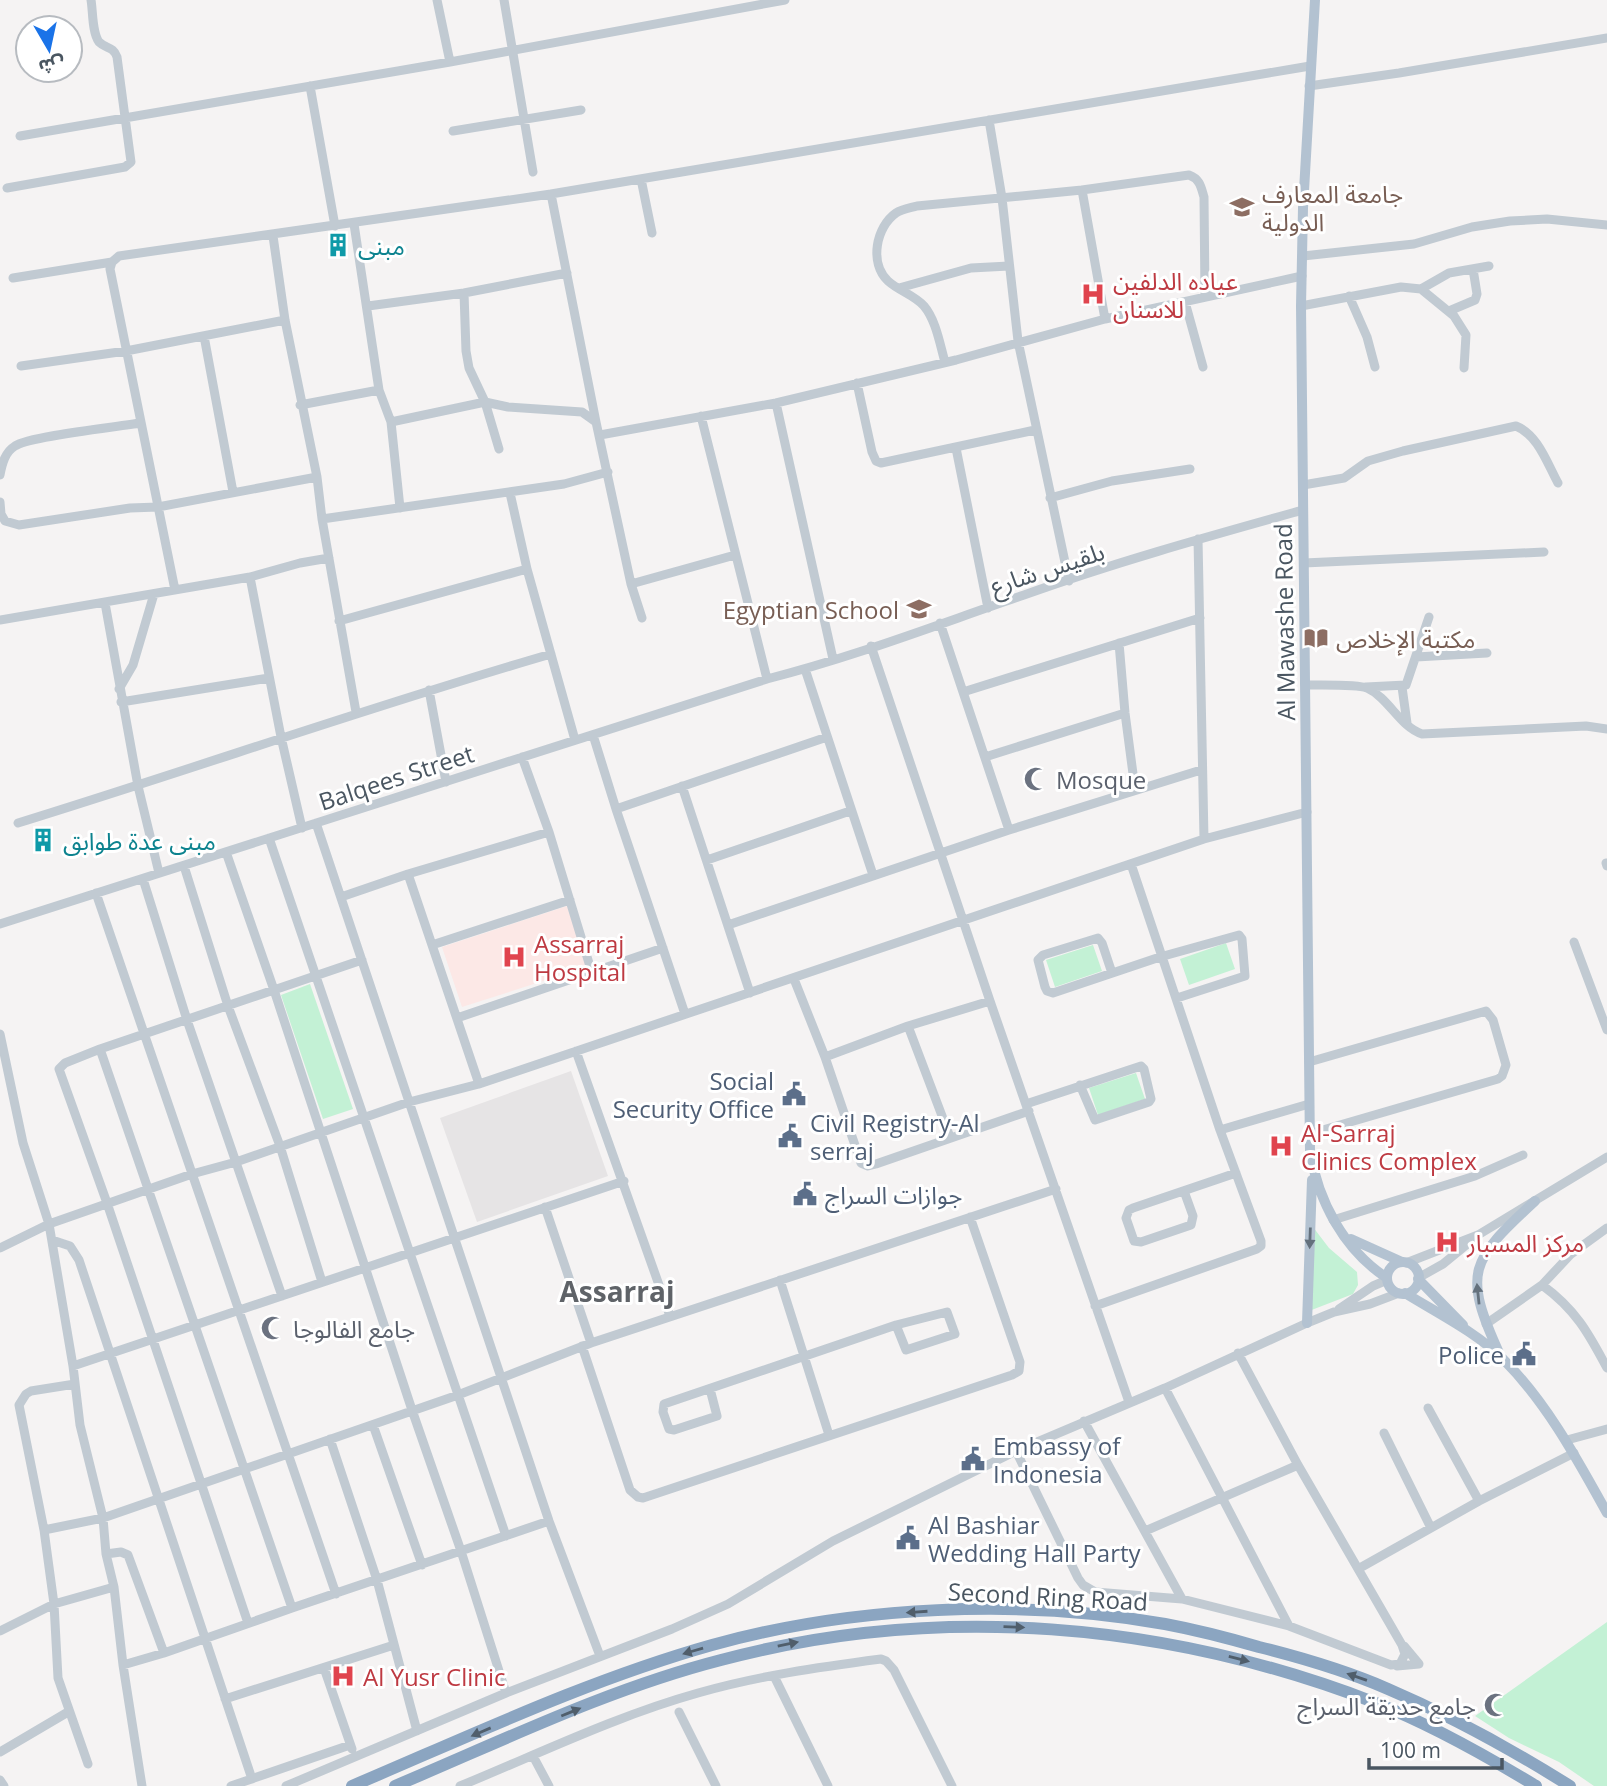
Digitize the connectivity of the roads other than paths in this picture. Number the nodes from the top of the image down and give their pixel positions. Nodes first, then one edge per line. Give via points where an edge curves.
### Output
1 (91, 0) edge
2 (437, 0) edge
3 (504, 0) edge
4 (785, 0) edge
5 (1315, 0) edge
6 (1607, 38) edge
7 (512, 50) junction
8 (450, 62) junction
9 (1310, 66) junction
10 (310, 86) junction
11 (1309, 86) junction
12 (581, 110) dead end
13 (126, 119) junction
14 (525, 120) junction
15 (989, 120) junction
16 (453, 131) dead end
17 (20, 135) dead end
18 (533, 172) dead end
19 (641, 179) junction
20 (7, 188) dead end
21 (1082, 190) junction
22 (551, 194) junction
23 (1002, 198) junction
24 (354, 223) junction
25 (1607, 225) edge
26 (335, 226) junction
27 (652, 233) dead end
28 (273, 236) junction
29 (1303, 256) junction
30 (112, 262) junction
31 (1009, 266) junction
32 (1489, 266) dead end
33 (1473, 269) junction
34 (567, 273) junction
35 (1302, 276) junction
36 (13, 278) dead end
37 (899, 288) junction
38 (1421, 289) junction
39 (464, 293) junction
40 (1349, 296) junction
41 (1205, 297) junction
42 (1185, 302) junction
43 (368, 306) junction
44 (1301, 306) junction
45 (1449, 311) junction
46 (1105, 319) junction
47 (285, 320) junction
48 (204, 336) junction
49 (1017, 341) junction
50 (126, 351) junction
51 (945, 362) junction
52 (21, 366) dead end
53 (1203, 367) dead end
54 (1374, 368) dead end
55 (1464, 368) dead end
56 (857, 383) junction
57 (379, 390) junction
58 (485, 402) junction
59 (776, 403) junction
60 (300, 405) junction
61 (701, 416) junction
62 (391, 422) junction
63 (596, 422) junction
64 (140, 423) junction
65 (1035, 430) junction
66 (600, 435) junction
67 (956, 448) junction
68 (499, 449) dead end
69 (1190, 469) dead end
70 (608, 472) junction
71 (0, 475) edge
72 (317, 477) junction
73 (1558, 483) dead end
74 (1303, 485) junction
75 (233, 492) junction
76 (510, 493) junction
77 (1050, 498) junction
78 (0, 502) edge
79 (158, 507) junction
80 (400, 508) junction
81 (1303, 510) junction
82 (322, 519) junction
83 (1198, 539) junction
84 (1544, 552) dead end
85 (735, 555) junction
86 (329, 558) junction
87 (1304, 563) junction
88 (527, 569) junction
89 (250, 577) junction
90 (1069, 581) junction
91 (631, 584) junction
92 (175, 590) junction
93 (154, 594) junction
94 (105, 603) junction
95 (988, 608) junction
96 (1429, 617) dead end
97 (642, 618) dead end
98 (1200, 618) junction
99 (0, 620) edge
100 (339, 621) junction
101 (940, 623) junction
102 (1119, 643) junction
103 (871, 646) junction
104 (1487, 653) dead end
105 (551, 654) junction
106 (1416, 657) junction
107 (833, 659) junction
108 (805, 669) junction
109 (269, 678) junction
110 (767, 680) junction
111 (1306, 685) junction
112 (1366, 687) junction
113 (1402, 687) junction
114 (119, 689) junction
115 (429, 690) junction
116 (963, 692) junction
117 (121, 702) junction
118 (356, 712) junction
119 (1125, 713) junction
120 (1407, 725) junction
121 (1607, 729) edge
122 (593, 735) junction
123 (281, 737) junction
124 (827, 737) junction
125 (575, 740) junction
126 (523, 757) junction
127 (985, 757) junction
128 (1201, 770) junction
129 (446, 782) junction
130 (138, 786) junction
131 (682, 786) junction
132 (1135, 789) junction
133 (615, 809) junction
134 (850, 811) junction
135 (1307, 812) junction
136 (18, 823) dead end
137 (316, 823) junction
138 (302, 828) junction
139 (1009, 830) junction
140 (549, 832) junction
141 (270, 838) junction
142 (1203, 839) junction
143 (226, 852) junction
144 (942, 853) junction
145 (707, 860) junction
146 (1131, 864) junction
147 (184, 866) junction
148 (159, 873) junction
149 (408, 874) junction
150 (873, 875) junction
151 (143, 878) junction
152 (96, 893) junction
153 (341, 897) junction
154 (570, 900) junction
155 (964, 921) junction
156 (0, 924) edge
157 (728, 925) junction
158 (1574, 942) dead end
159 (432, 944) junction
160 (663, 948) junction
161 (1160, 957) junction
162 (362, 960) junction
163 (592, 973) junction
164 (1112, 973) junction
165 (316, 975) junction
166 (794, 979) junction
167 (274, 990) junction
168 (750, 993) junction
169 (1177, 998) junction
170 (990, 1000) junction
171 (228, 1006) junction
172 (685, 1014) junction
173 (457, 1018) junction
174 (187, 1020) junction
175 (908, 1026) junction
176 (1607, 1030) edge
177 (0, 1034) edge
178 (145, 1034) junction
179 (100, 1049) junction
180 (576, 1051) junction
181 (825, 1057) junction
182 (1309, 1062) junction
183 (479, 1084) junction
184 (1080, 1084) junction
185 (409, 1102) junction
186 (1309, 1104) junction
187 (1027, 1108) junction
188 (363, 1116) junction
189 (1220, 1130) junction
190 (321, 1132) junction
191 (1309, 1134) junction
192 (950, 1138) junction
193 (281, 1146) junction
194 (1523, 1155) dead end
195 (1607, 1157) edge
196 (236, 1162) junction
197 (1313, 1170) junction
198 (1236, 1173) junction
199 (192, 1174) junction
200 (624, 1181) junction
201 (148, 1189) junction
202 (1056, 1189) junction
203 (1184, 1191) junction
204 (1535, 1201) junction
205 (107, 1203) junction
206 (545, 1207) junction
207 (970, 1216) junction
208 (1333, 1220) junction
209 (49, 1224) junction
210 (1607, 1228) edge
211 (1478, 1235) junction
212 (454, 1236) junction
213 (1345, 1236) junction
214 (52, 1240) junction
215 (0, 1248) edge
216 (409, 1252) junction
217 (1404, 1263) junction
218 (366, 1266) junction
219 (1387, 1279) junction
220 (1418, 1279) junction
221 (780, 1280) junction
222 (322, 1282) junction
223 (1542, 1285) junction
224 (1402, 1293) junction
225 (282, 1296) junction
226 (1095, 1306) junction
227 (239, 1310) junction
228 (1334, 1312) junction
229 (670, 1316) junction
230 (1307, 1323) junction
231 (1486, 1324) junction
232 (196, 1325) junction
233 (896, 1325) junction
234 (1475, 1337) junction
235 (152, 1340) junction
236 (587, 1345) junction
237 (1238, 1353) junction
238 (110, 1354) junction
239 (805, 1355) junction
240 (1502, 1357) junction
241 (73, 1366) junction
242 (1607, 1368) edge
243 (501, 1377) junction
244 (75, 1384) junction
245 (1165, 1388) junction
246 (710, 1389) junction
247 (458, 1395) junction
248 (1129, 1402) junction
249 (1428, 1408) dead end
250 (412, 1410) junction
251 (1084, 1421) junction
252 (373, 1425) junction
253 (1607, 1429) edge
254 (1384, 1433) dead end
255 (829, 1435) junction
256 (330, 1439) junction
257 (1566, 1440) junction
258 (1016, 1451) junction
259 (1574, 1453) junction
260 (288, 1454) junction
261 (1298, 1465) junction
262 (246, 1468) junction
263 (201, 1483) junction
264 (158, 1499) junction
265 (1224, 1499) junction
266 (1479, 1501) junction
267 (1607, 1513) edge
268 (103, 1518) junction
269 (549, 1521) junction
270 (1431, 1528) junction
271 (44, 1530) junction
272 (1145, 1531) junction
273 (506, 1536) junction
274 (461, 1551) junction
275 (106, 1554) junction
276 (422, 1565) junction
277 (1358, 1569) junction
278 (377, 1580) junction
279 (114, 1587) junction
280 (336, 1594) junction
281 (1182, 1599) junction
282 (54, 1604) junction
283 (292, 1608) junction
284 (248, 1623) junction
285 (1289, 1626) junction
286 (0, 1631) edge
287 (205, 1638) junction
288 (394, 1645) junction
289 (1402, 1645) junction
290 (163, 1653) junction
291 (600, 1656) junction
292 (122, 1665) junction
293 (1391, 1665) junction
294 (324, 1668) junction
295 (774, 1676) junction
296 (506, 1693) junction
297 (225, 1699) junction
298 (68, 1712) junction
299 (679, 1712) dead end
300 (417, 1731) junction
301 (351, 1745) junction
302 (0, 1752) edge
303 (354, 1756) junction
304 (533, 1756) junction
305 (88, 1764) dead end
306 (252, 1779) junction
307 (0, 1780) edge
308 (824, 1785) edge
309 (4, 1786) edge
310 (142, 1786) edge
311 (231, 1786) edge
312 (286, 1786) edge
313 (352, 1786) edge
314 (395, 1786) edge
315 (460, 1786) edge
316 (548, 1786) edge
317 (716, 1786) edge
318 (952, 1786) edge
319 (1536, 1786) edge
320 (1570, 1786) edge

1 - 13 street via 97,39 116,53
2 - 8 street
3 - 7 street
4 - 7 street
5 - 9 main road, Al Mawashe Road
6 - 11 street
7 - 8 street
7 - 14 street
8 - 10 street
9 - 11 main road, Al Mawashe Road
9 - 15 street
10 - 13 street
10 - 26 street
11 - 29 main road, Al Mawashe Road
12 - 14 street
13 - 17 street
13 - 20 street via 132,157 128,166
14 - 16 street
14 - 18 street
15 - 19 street
15 - 23 street
19 - 22 street
19 - 27 street
21 - 23 street
21 - 41 street via 1196,177 1204,197
21 - 46 street
22 - 24 street
22 - 34 street
23 - 31 street
23 - 37 street via 917,206 888,220 878,242 878,258 888,281
24 - 26 street
24 - 43 street
25 - 29 street via 1547,219 1510,221 1414,244
26 - 28 street
28 - 30 street via 120,256
28 - 47 street
29 - 35 main road, Al Mawashe Road
30 - 36 street
30 - 50 street
31 - 37 street via 971,268
31 - 49 street
32 - 33 street
33 - 38 street via 1449,273
33 - 45 street via 1475,300
34 - 39 street
34 - 63 street
35 - 41 street
35 - 44 main road, Al Mawashe Road
37 - 51 street via 930,315
38 - 40 street via 1401,287
38 - 45 street
39 - 43 street
39 - 58 street via 469,368
40 - 44 street
40 - 54 street via 1367,337
41 - 42 street
42 - 46 street
42 - 53 street
43 - 57 street
44 - 74 main road, Al Mawashe Road
45 - 55 street via 1466,335
46 - 49 street
47 - 48 street
47 - 60 street
48 - 50 street
48 - 75 street
49 - 51 street
49 - 65 street
50 - 52 street
50 - 64 street
51 - 56 street
56 - 59 street
56 - 67 street via 876,461
57 - 60 street
57 - 62 street
58 - 62 street
58 - 63 street via 582,412
58 - 68 street
59 - 61 street
59 - 107 street
60 - 72 street
61 - 66 street
61 - 85 street
62 - 80 street
63 - 66 street
64 - 71 street via 16,445 4,459
64 - 79 street
65 - 67 street
65 - 77 street
66 - 70 street
67 - 95 street
69 - 77 street via 1112,481
70 - 76 street
70 - 91 street
72 - 75 street
72 - 82 street
73 - 74 street via 1536,443 1516,426 1403,451 1368,461 1344,478
74 - 81 main road, Al Mawashe Road
75 - 79 street
76 - 80 street
76 - 88 street
77 - 90 street
78 - 79 street via 5,521 19,525
79 - 92 street
80 - 82 street
81 - 83 street, بلقيس شارع
81 - 87 main road, Al Mawashe Road
82 - 86 street
83 - 90 street, بلقيس شارع
83 - 98 street
84 - 87 street
85 - 91 street
85 - 110 street
86 - 89 street
86 - 100 street
87 - 111 main road, Al Mawashe Road
88 - 100 street
88 - 105 street
89 - 92 street
89 - 109 street
90 - 95 street, بلقيس شارع
91 - 97 street
92 - 93 street
93 - 94 street
93 - 114 street via 133,664
94 - 99 street
94 - 114 street
95 - 101 street, بلقيس شارع
96 - 106 street
98 - 102 street
98 - 128 street
100 - 118 street
101 - 103 street, بلقيس شارع
101 - 116 street
102 - 116 street
102 - 119 street
103 - 107 street, بلقيس شارع
103 - 144 street
104 - 106 street
105 - 115 street
105 - 125 street
106 - 113 street via 1409,681
107 - 108 street, بلقيس شارع
108 - 110 street, Balqees Street
108 - 124 street
109 - 117 street
109 - 123 street
110 - 122 street, Balqees Street
111 - 112 street
111 - 135 main road, Al Mawashe Road
112 - 113 street
112 - 120 street
113 - 120 street
114 - 117 street
115 - 118 street
115 - 129 street
116 - 127 street
117 - 130 street
118 - 123 street
119 - 127 street
119 - 132 street
120 - 121 street via 1413,731 1439,735 1586,726
122 - 125 street, Balqees Street
122 - 133 street
123 - 130 street
123 - 138 street
124 - 131 street
124 - 134 street
125 - 126 street, Balqees Street
126 - 129 street, Balqees Street
126 - 140 street
127 - 139 street
128 - 132 street
128 - 142 street
129 - 137 street, Balqees Street
130 - 136 street
130 - 148 street
131 - 133 street
131 - 145 street
132 - 139 street
133 - 160 street
134 - 145 street
134 - 150 street
135 - 142 street
135 - 182 main road, Al Mawashe Road
137 - 138 street, Balqees Street
137 - 153 street
138 - 141 street, Balqees Street
139 - 144 street
140 - 149 street
140 - 154 street
141 - 143 street, Balqees Street
141 - 165 street
142 - 146 street
143 - 147 street, Balqees Street
143 - 167 street
144 - 150 street
144 - 155 street
145 - 157 street
146 - 155 street
146 - 161 street
147 - 148 street, Balqees Street
147 - 171 street
148 - 151 street, Balqees Street
149 - 153 street
149 - 159 street
150 - 157 street
151 - 152 street, Balqees Street
151 - 174 street
152 - 156 street, Balqees Street
152 - 178 street
153 - 162 street
154 - 159 street
154 - 163 street
155 - 166 street
155 - 170 street
157 - 168 street
158 - 176 street
159 - 173 street
160 - 163 street
160 - 172 street
161 - 164 street
161 - 169 street
161 - 169 street via 1236,934 1242,939 1245,976
162 - 165 street
162 - 185 street
163 - 173 street
164 - 164 street via 1098,938 1038,960 1050,993
165 - 167 street
165 - 188 street
166 - 168 street
166 - 181 street
167 - 171 street
167 - 190 street
168 - 172 street
169 - 189 street
170 - 175 street
170 - 187 street
171 - 174 street
171 - 193 street
172 - 180 street
173 - 183 street
174 - 178 street
174 - 196 street
175 - 181 street
175 - 192 street
177 - 209 street via 23,1143
178 - 179 street
178 - 199 street
179 - 201 street
179 - 205 street via 65,1063 59,1075
180 - 183 street
180 - 200 street
181 - 192 street via 861,1163 876,1164
182 - 186 main road, Al Mawashe Road
182 - 191 street via 1486,1011 1506,1065 1498,1079
183 - 185 street
184 - 184 street via 1142,1066 1151,1099 1095,1120
184 - 187 street
185 - 188 street
185 - 212 street
186 - 189 street
186 - 191 main road, Al Mawashe Road
187 - 192 street
187 - 202 street
188 - 190 street
188 - 216 street
189 - 198 street
190 - 193 street
190 - 218 street
191 - 197 main road, Al Mawashe Road
193 - 196 street
193 - 222 street
194 - 208 street via 1475,1176
195 - 204 street
196 - 199 street
196 - 225 street
197 - 208 main road, Al Mawashe Road
197 -> 230 main road
198 - 203 street
198 - 226 street via 1261,1246
199 - 201 street
199 - 227 street
200 - 206 street
200 - 229 street
201 - 205 street
201 - 232 street
202 - 207 street
202 - 226 street
203 - 203 street via 1129,1210 1126,1218 1134,1241 1191,1225 1193,1216
204 - 211 street
231 -> 204 main road via 1477,1295 1480,1263 1489,1247
205 - 209 street
205 - 235 street
206 - 212 street
206 - 236 street
207 - 221 street
207 - 255 street via 1019,1371
208 - 213 main road, Al Mawashe Road
209 - 214 street
209 - 215 street
210 - 223 street via 1571,1254
211 - 217 street
211 - 220 street
212 - 216 street
212 - 243 street
213 - 217 main road
213 - 219 main road, Al Mawashe Road
214 - 238 street via 67,1243 77,1256
214 - 241 street
216 - 218 street
216 - 247 street
217 - 219 main road via 1391,1267
217 - 220 main road via 1416,1270
218 - 222 street
218 - 250 street
219 - 224 main road via 1390,1287
219 - 228 street
220 - 224 main road via 1415,1287
220 - 234 main road
221 - 229 street
221 - 239 street
222 - 225 street
223 - 231 street
223 - 242 street via 1580,1320
224 - 228 street
224 - 234 main road
225 - 227 street
226 - 248 street
227 - 232 street
227 - 260 street
228 - 230 street
229 - 236 street
230 - 237 street
231 - 240 main road
232 - 235 street
232 - 262 street
233 - 233 street via 947,1312 955,1334 906,1350
233 - 239 street
234 - 240 main road
235 - 238 street
235 - 263 street
236 - 243 street
236 - 255 street via 630,1490 638,1497
237 - 245 street
237 - 261 street
238 - 241 street
238 - 264 street
239 - 246 street
239 - 255 street
240 - 257 main road
241 - 244 street
243 - 247 street
243 - 269 street
244 - 268 street
244 - 271 street via 31,1391 19,1405
245 - 248 street
245 - 265 street
246 - 246 street via 717,1416 669,1429 664,1404
247 - 250 street
247 - 273 street
248 - 251 street
249 - 266 street
250 - 252 street
250 - 274 street
251 - 258 street
251 - 272 street
252 - 256 street
252 - 276 street
253 - 257 street
254 - 270 street
256 - 260 street
256 - 278 street
257 - 259 main road
258 - 281 street via 1083,1585 1102,1594
258 - 291 street via 833,1541 727,1604
259 - 266 street
259 - 267 main road
260 - 262 street
260 - 280 street
261 - 265 street
261 - 277 street
262 - 263 street
262 - 283 street
263 - 264 street
263 - 284 street
264 - 268 street
264 - 287 street
265 - 272 street
265 - 285 street
266 - 270 street
268 - 271 street
268 - 275 street
269 - 273 street
269 - 291 street
270 - 277 street
271 - 282 street
272 - 281 street
273 - 274 street
274 - 276 street
274 - 296 street
275 - 279 street
275 - 290 street via 128,1555
276 - 278 street
277 - 289 street
278 - 280 street
278 - 288 street
279 - 282 street
279 - 292 street
280 - 283 street
281 - 285 street
282 - 286 street
282 - 298 street via 58,1678
283 - 284 street
284 - 287 street
285 - 293 street
287 - 290 street
287 - 297 street
288 - 294 street
288 - 300 street
289 - 293 street via 1404,1658
289 - 293 street via 1419,1664
290 - 292 street
291 - 296 street
292 - 310 street
294 - 297 street
294 - 301 street
295 - 304 street via 698,1693
295 - 308 street
295 - 318 street via 886,1661
296 - 300 street
297 - 306 street
298 - 302 street
298 - 305 street
299 - 317 street
300 - 303 street
301 - 303 street
301 - 306 street
303 - 312 street
304 - 315 street
304 - 316 street
306 - 311 street
307 - 309 street
320 -> 313 highway, Second Ring Road via 1458,1721 1385,1687 1302,1658 1164,1624 993,1609 861,1616 715,1644 630,1671
314 -> 319 highway, Second Ring Road via 636,1686 720,1660 857,1633 990,1626 1065,1629 1160,1641 1294,1673 1452,1738

